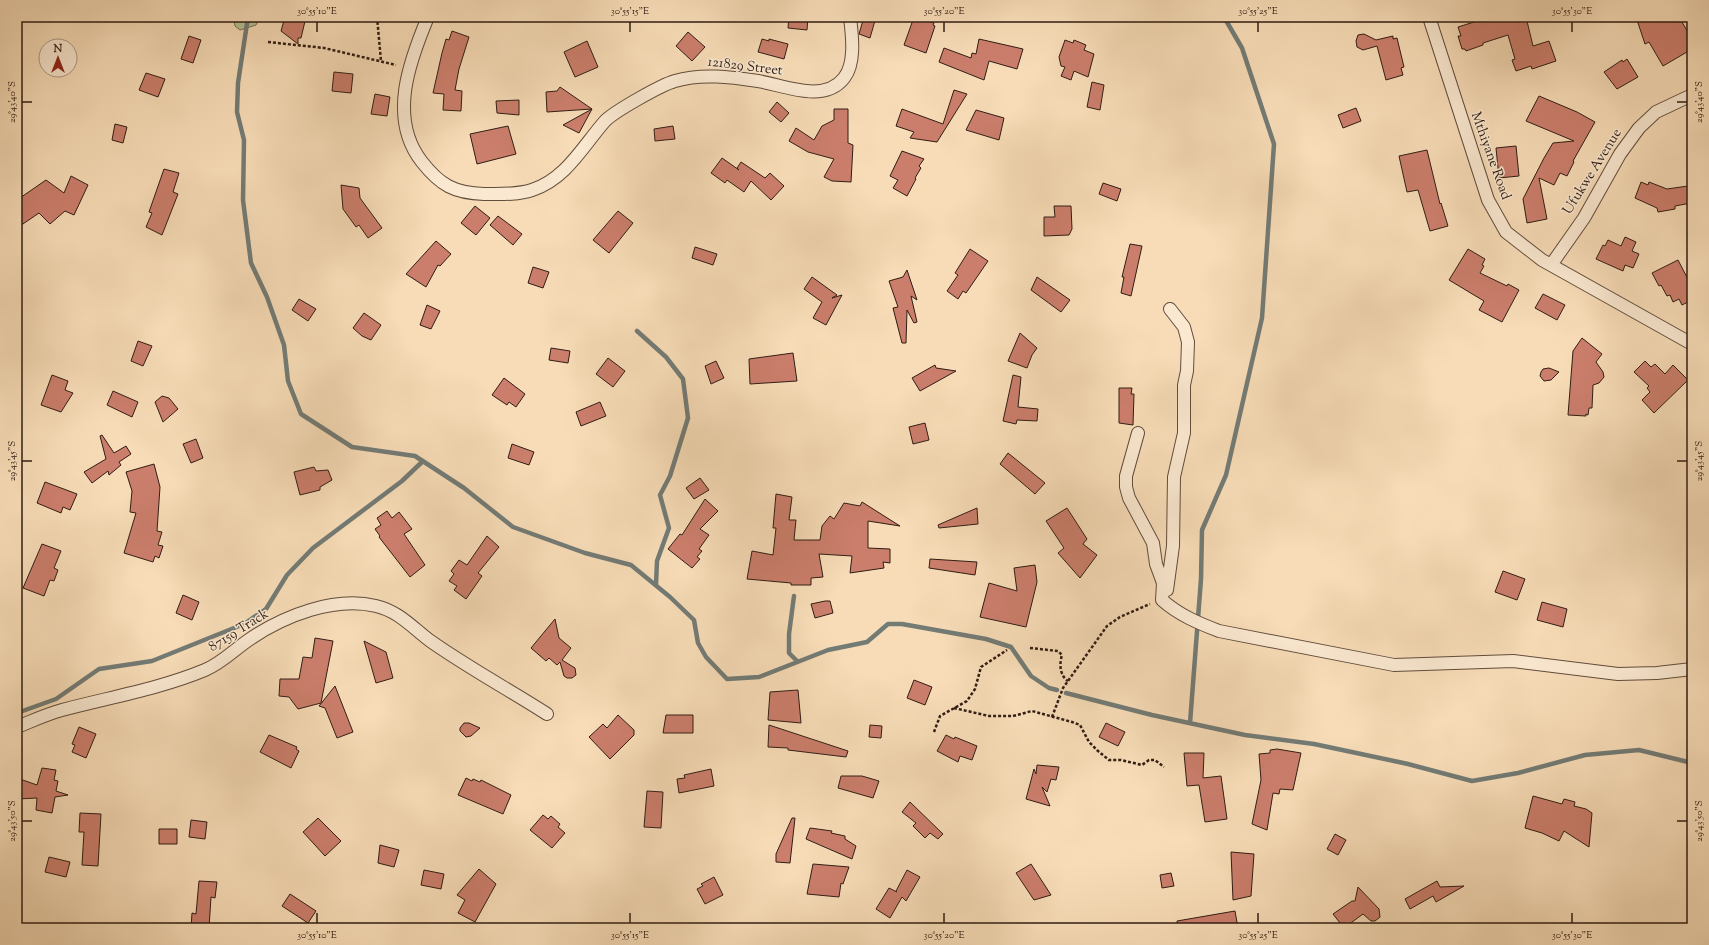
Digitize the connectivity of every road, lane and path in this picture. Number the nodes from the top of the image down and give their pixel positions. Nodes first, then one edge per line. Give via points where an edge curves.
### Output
1 (377, 17) edge
2 (428, 17) edge
3 (850, 17) edge
4 (1429, 17) edge
5 (268, 42) dead end
6 (381, 61) junction
7 (410, 69) junction
8 (1692, 95) edge
9 (1551, 265) junction
10 (1170, 309) dead end
11 (1692, 344) edge
12 (1138, 434) dead end
13 (1164, 602) junction
14 (1030, 648) dead end
15 (1007, 650) dead end
16 (1692, 670) edge
17 (1068, 681) junction
18 (954, 708) junction
19 (547, 714) dead end
20 (1052, 717) junction
21 (17, 727) edge
22 (934, 732) dead end
23 (1164, 767) dead end

1 - 6 path
2 - 7 street, 121829 Street via 415,48
3 - 7 street, 121829 Street via 852,51 845,77 838,84 818,91 805,91 757,81 712,76 674,82 652,91 607,120 574,160 555,178 533,190 514,193 470,193 450,188 434,178 417,156 403,119
4 - 9 street, Mthiyane Road via 1488,200 1506,232 1527,250
5 - 6 path via 324,48
6 - 7 path
8 - 9 street, Ufukwe Avenue via 1656,112 1639,128 1620,154 1584,218
9 - 11 street, Mthiyane Road
10 - 13 street via 1184,326 1188,342 1184,385 1184,434 1174,478 1173,546
12 - 13 street via 1126,476 1126,487 1129,498 1153,543 1156,564 1163,583
13 - 16 street via 1182,616 1219,631 1382,664 1513,661 1618,674
13 - 17 path via 1136,610 1107,626
14 - 17 path via 1058,651 1062,655 1061,669
15 - 18 path via 981,666 975,689 967,702
17 - 20 path
18 - 20 path via 989,716 1013,716 1032,711
18 - 22 path via 940,716
19 - 21 street, 87159 Track via 429,639 396,614 375,606 351,604 303,612 261,632 206,670 136,693 61,710
20 - 23 path via 1080,725 1089,742 1109,760 1142,765 1149,760 1155,760

